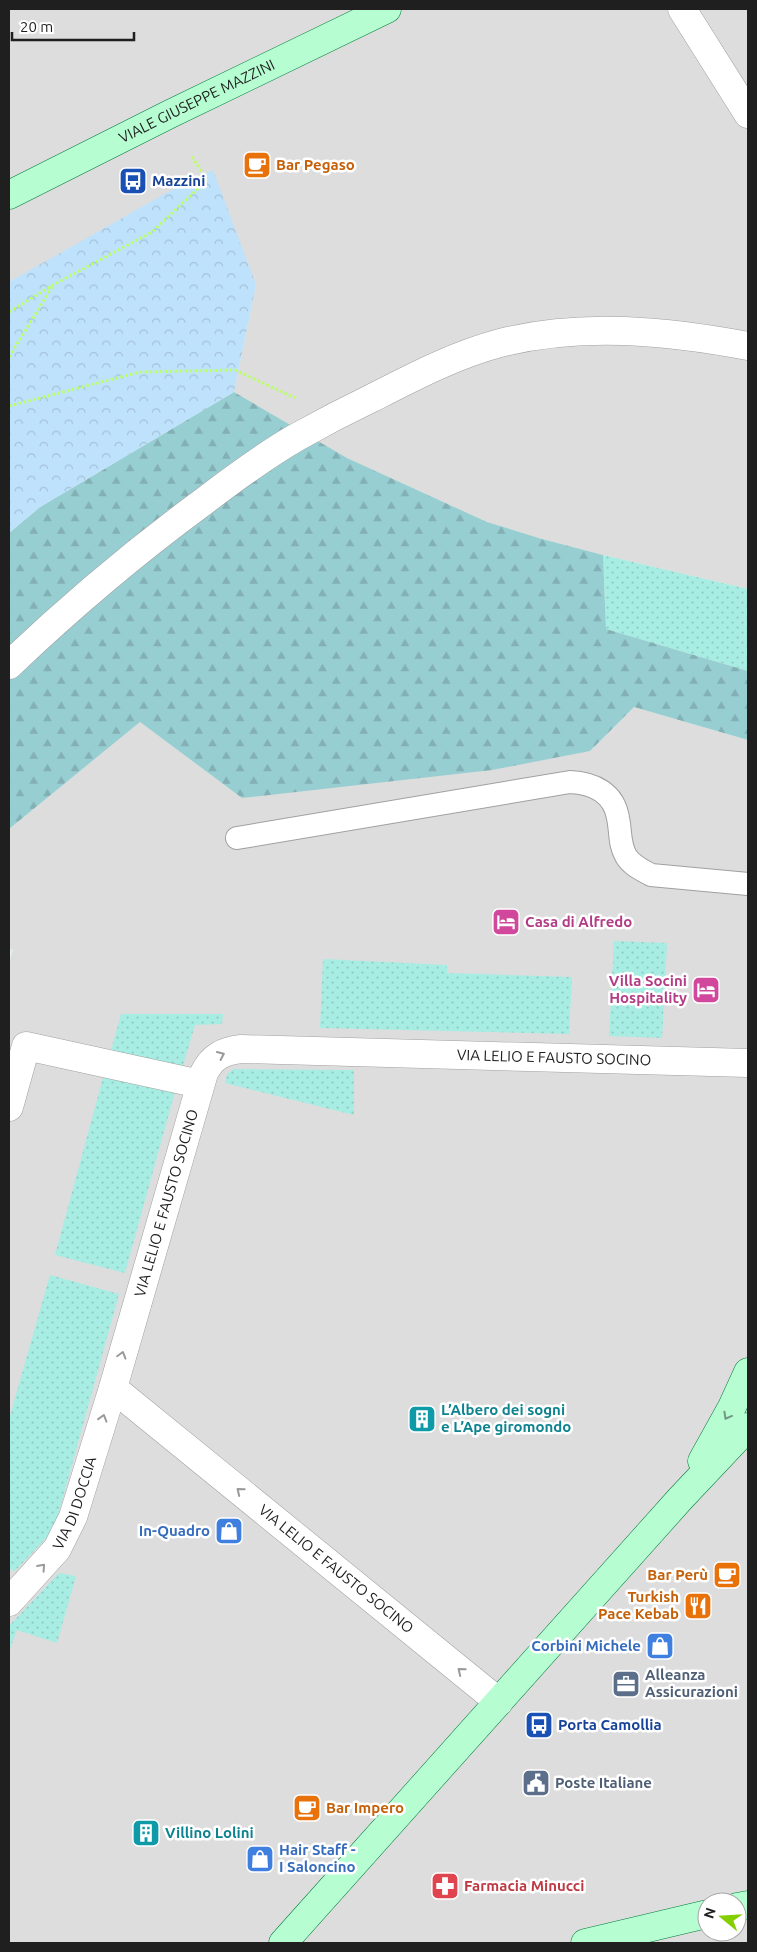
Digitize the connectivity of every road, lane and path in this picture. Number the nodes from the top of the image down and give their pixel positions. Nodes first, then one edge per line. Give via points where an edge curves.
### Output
1 (387, 9) edge
2 (682, 9) edge
3 (748, 114) edge
4 (191, 155) dead end
5 (9, 195) edge
6 (53, 285) junction
7 (9, 312) edge
8 (748, 346) edge
9 (9, 356) edge
10 (9, 406) edge
11 (318, 426) junction
12 (9, 665) edge
13 (237, 838) dead end
14 (748, 884) edge
15 (748, 1063) edge
16 (200, 1084) junction
17 (9, 1107) edge
18 (748, 1372) edge
19 (113, 1388) junction
20 (748, 1427) edge
21 (680, 1499) junction
22 (9, 1602) edge
23 (499, 1702) junction
24 (697, 1916) edge
25 (283, 1943) edge
26 (585, 1943) edge

1 - 5 main road, VIALE GIUSEPPE MAZZINI
2 - 3 street
4 - 6 path via 206,180 152,232
6 - 7 path
6 - 9 path
8 - 11 street via 617,330 527,338 501,343 438,366
10 - 11 path via 140,372 235,370 294,396
11 - 12 street via 258,462 174,523 82,598
13 - 14 lane via 570,782 585,783 598,788 616,807 620,845 637,868 651,875
16 -> 15 street, VIA LELIO E FAUSTO SOCINO via 212,1059 241,1049
16 - 17 street via 26,1046
19 -> 16 street, VIA LELIO E FAUSTO SOCINO
18 -> 21 main road
22 -> 19 street, VIA DI DOCCIA via 45,1564 65,1535
23 -> 19 street, VIA LELIO E FAUSTO SOCINO
20 - 21 main road
21 - 23 main road
23 - 25 main road
24 - 26 main road

